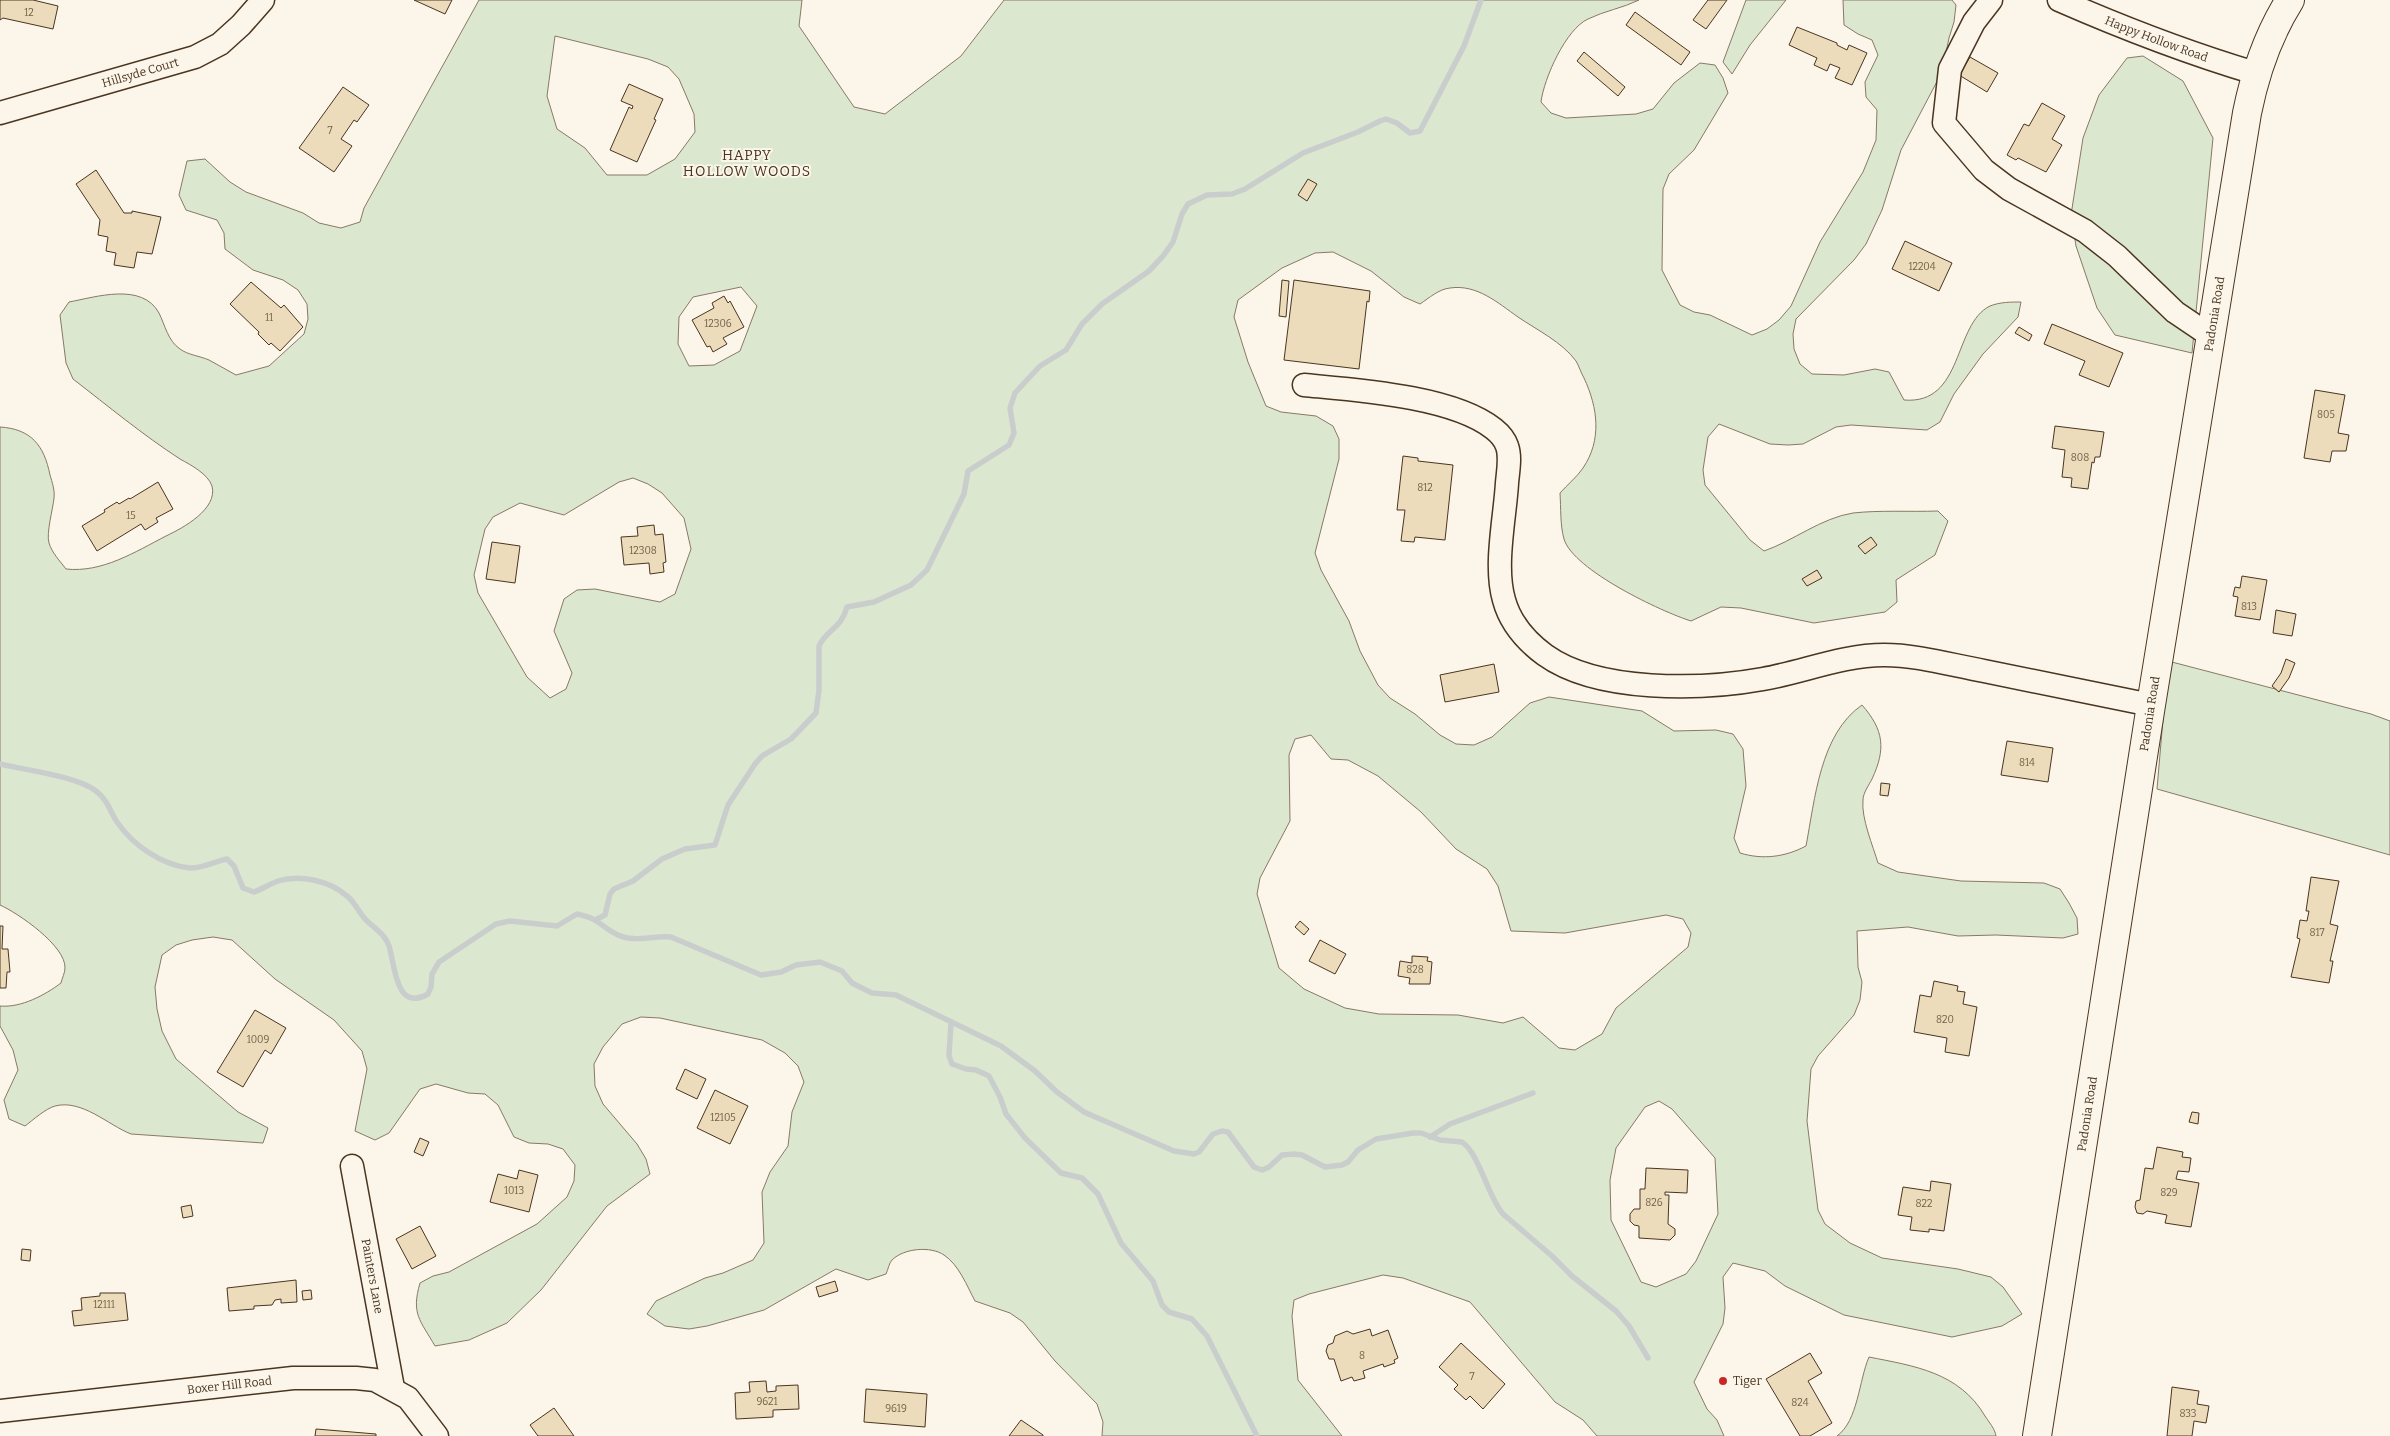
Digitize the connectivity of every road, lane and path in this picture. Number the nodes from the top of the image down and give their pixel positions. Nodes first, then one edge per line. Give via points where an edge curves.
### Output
1 (263, 0) edge
2 (1991, 0) edge
3 (2059, 0) edge
4 (2290, 0) edge
5 (2255, 73) junction
6 (0, 113) edge
7 (2212, 337) junction
8 (1304, 385) dead end
9 (2151, 705) junction
10 (352, 1166) dead end
11 (393, 1388) junction
12 (0, 1411) edge
13 (437, 1436) edge
14 (2038, 1436) edge

1 - 6 street, Hillsyde Court via 220,44 195,57
2 - 7 street via 1974,22 1950,69 1944,123 1984,170 2009,189 2085,231 2117,256 2175,312
3 - 5 street, Happy Hollow Road via 2197,55
4 - 5 main road, Padonia Road
5 - 7 main road, Padonia Road
7 - 9 main road, Padonia Road
8 - 9 street via 1372,392 1445,406 1480,420 1498,434 1507,447 1509,464 1501,567 1503,599 1512,620 1527,640 1547,656 1569,667 1600,678 1680,687 1763,679 1861,657 1885,655 1934,660
9 - 14 main road, Padonia Road
10 - 11 street, Painters Lane
11 - 12 street, Boxer Hill Road via 375,1380 356,1378 293,1378
11 - 13 street, Boxer Hill Road via 408,1398

